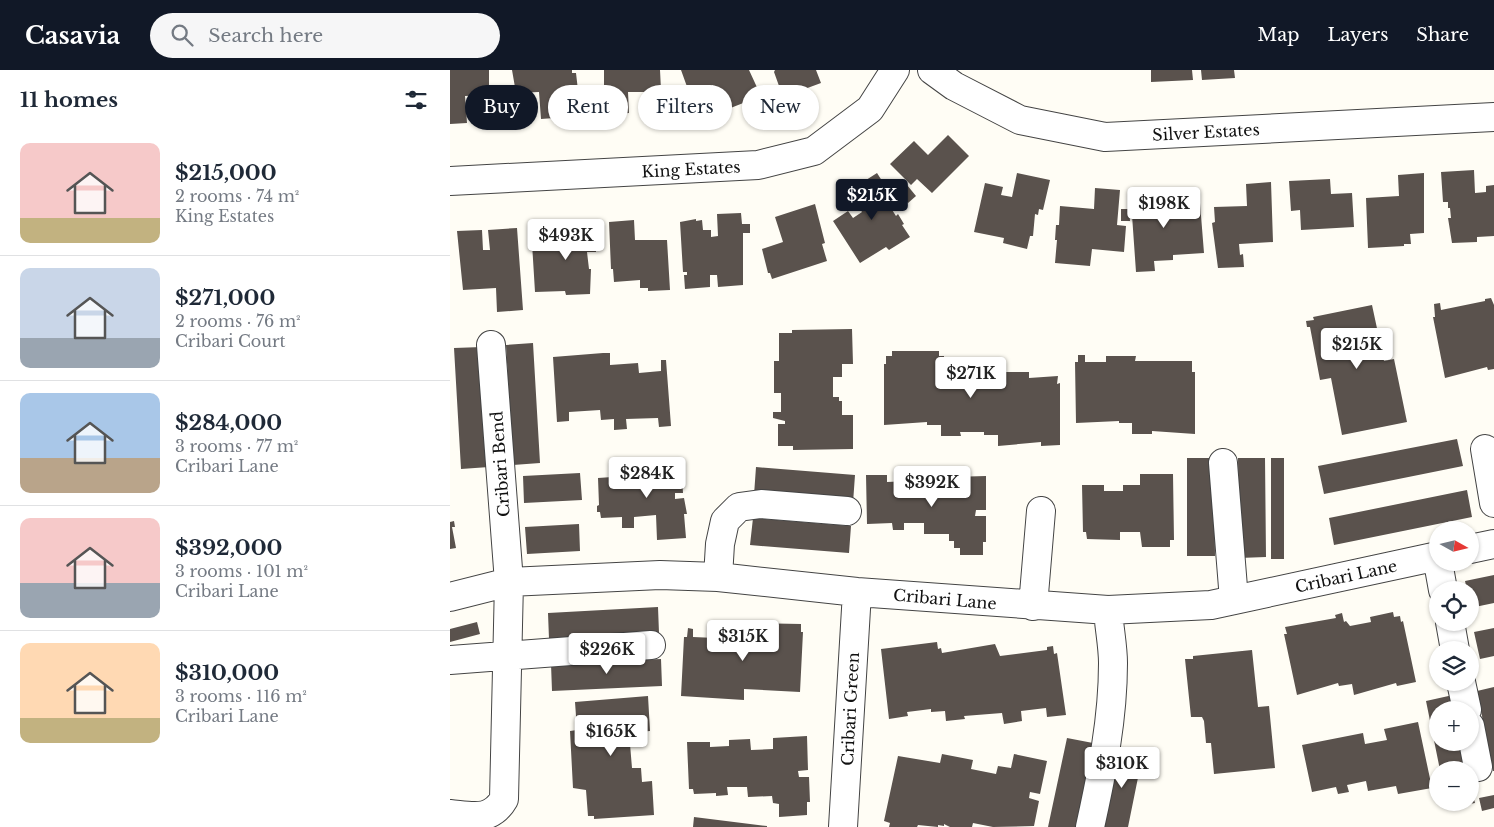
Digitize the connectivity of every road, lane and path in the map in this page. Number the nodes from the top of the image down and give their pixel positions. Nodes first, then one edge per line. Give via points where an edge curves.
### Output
1 (895, 70) edge
2 (932, 70) edge
3 (1494, 117) edge
4 (450, 181) edge
5 (491, 345) dead end
6 (1485, 449) dead end
7 (1223, 464) dead end
8 (1494, 503) edge
9 (848, 511) dead end
10 (1041, 511) dead end
11 (1494, 544) edge
12 (1479, 547) edge
13 (1429, 561) edge
14 (718, 577) junction
15 (509, 582) junction
16 (857, 592) junction
17 (450, 597) edge
18 (1234, 600) junction
19 (1033, 606) junction
20 (1108, 610) junction
21 (651, 645) dead end
22 (508, 654) junction
23 (450, 660) edge
24 (450, 814) edge
25 (843, 827) edge
26 (1090, 827) edge

1 - 4 street, King Estates via 870,109 814,152 758,166
2 - 3 street, Silver Estates via 954,86 1020,120 1105,137
5 - 15 street, Cribari Bend
6 - 8 street
7 - 18 street
9 - 14 street via 761,504 739,507 725,521
10 - 19 street
11 - 12 street
13 - 18 street, Cribari Lane
14 - 15 street, Cribari Lane via 660,575
14 - 16 street, Cribari Lane
15 - 17 street, Cribari Lane
15 - 22 street, Cribari Bend
16 - 19 street, Cribari Lane
16 - 25 street, Cribari Green
18 - 20 street, Cribari Lane via 1211,605
19 - 20 street, Cribari Lane
20 - 26 street via 1113,663 1110,710 1103,767
21 - 22 street
22 - 23 street
22 - 24 street, Cribari Bend via 504,800 498,809 484,817

